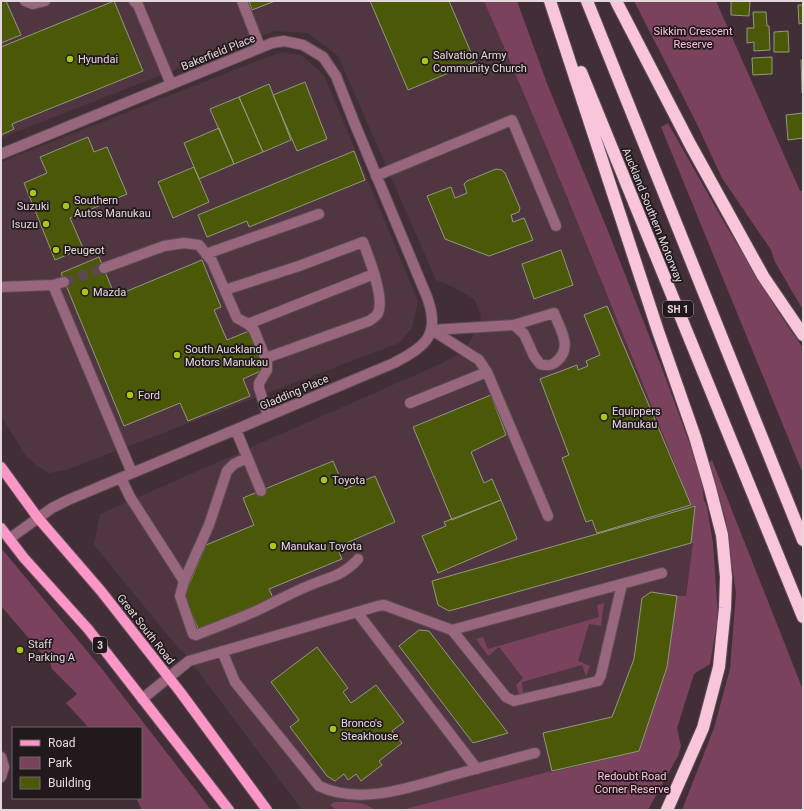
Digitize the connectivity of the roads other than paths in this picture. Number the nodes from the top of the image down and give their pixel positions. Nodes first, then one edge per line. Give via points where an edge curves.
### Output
1 (25, 1) edge
2 (45, 1) edge
3 (134, 1) edge
4 (242, 1) edge
5 (551, 1) edge
6 (587, 1) edge
7 (616, 1) edge
8 (260, 47) junction
9 (171, 84) junction
10 (1, 154) edge
11 (376, 176) junction
12 (320, 214) dead end
13 (556, 226) dead end
14 (206, 254) junction
15 (104, 268) tunnel mouth
16 (374, 274) junction
17 (64, 282) tunnel mouth
18 (53, 285) junction
19 (1, 287) edge
20 (225, 290) junction
21 (248, 324) junction
22 (514, 325) junction
23 (432, 330) junction
24 (803, 335) edge
25 (266, 358) junction
26 (487, 372) junction
27 (410, 404) dead end
28 (268, 416) junction
29 (236, 430) junction
30 (247, 458) junction
31 (1, 467) edge
32 (132, 474) junction
33 (121, 478) junction
34 (261, 491) dead end
35 (784, 492) junction
36 (548, 516) dead end
37 (38, 518) junction
38 (803, 524) edge
39 (1, 528) edge
40 (9, 540) junction
41 (803, 540) edge
42 (358, 559) dead end
43 (662, 573) dead end
44 (184, 581) junction
45 (622, 584) junction
46 (356, 612) junction
47 (803, 617) edge
48 (452, 630) junction
49 (222, 651) junction
50 (169, 678) junction
51 (142, 699) junction
52 (535, 752) dead end
53 (1, 757) edge
54 (477, 769) junction
55 (1, 777) edge
56 (672, 795) junction
57 (229, 810) edge
58 (267, 810) edge
59 (662, 810) edge
60 (667, 810) edge

1 - 2 street via 37,4
3 - 9 street via 138,5
4 - 8 street
5 - 47 highway, Auckland Southern Motorway / SH 1
5 - 56 highway via 695,437 722,535 726,577 720,667 703,728
6 - 35 highway, Auckland Southern Motorway / SH 1
7 - 24 highway via 690,144 763,276
8 - 9 street, Bakerfield Place
8 - 11 street, Bakerfield Place via 284,41 303,45 323,57 336,76
9 - 10 street, Bakerfield Place
11 - 13 street via 512,120
11 - 23 street via 427,297 432,314
12 - 14 street
14 - 15 street via 199,245 184,243 164,246
14 - 20 street via 212,261
16 - 20 street via 363,242
16 - 21 street
16 - 25 street via 380,303 375,317
17 - 18 street
18 - 19 street
18 - 32 street
20 - 21 street via 237,318
21 - 25 street via 254,330
22 - 22 street via 554,313 565,339 565,352 554,364 540,364 524,334
22 - 23 street
23 - 26 street via 479,360
23 - 28 street, Gladding Place via 424,343 413,353
25 - 28 street via 267,370 259,382 259,388
26 - 27 street
26 - 36 street
28 - 29 street, Gladding Place
29 - 30 street
29 - 32 street, Gladding Place
30 - 34 street
30 - 44 street via 234,464 227,472 209,525
31 - 37 main road, Great South Road
32 - 33 street, Gladding Place
33 - 37 street, Gladding Place via 68,500
33 - 44 street via 130,497
35 - 38 highway
35 - 41 highway, Auckland Southern Motorway / SH 1
37 - 40 street, Gladding Place
37 - 50 main road, Great South Road via 101,591
39 - 40 main road, 3
40 - 51 main road, 3 via 88,629
42 - 44 street via 349,569 339,574 196,635 193,634 180,596
43 - 45 street
45 - 48 street
45 - 48 street via 598,681 514,701 506,697
46 - 48 street via 384,605
46 - 49 street
46 - 54 street
49 - 50 street via 189,661
49 - 54 street via 235,682 319,786 329,791 355,795 389,792
50 - 51 street
50 - 58 main road, Great South Road
51 - 57 main road, 3
52 - 54 street
53 - 55 street via 4,767
56 - 59 highway
56 - 60 highway

